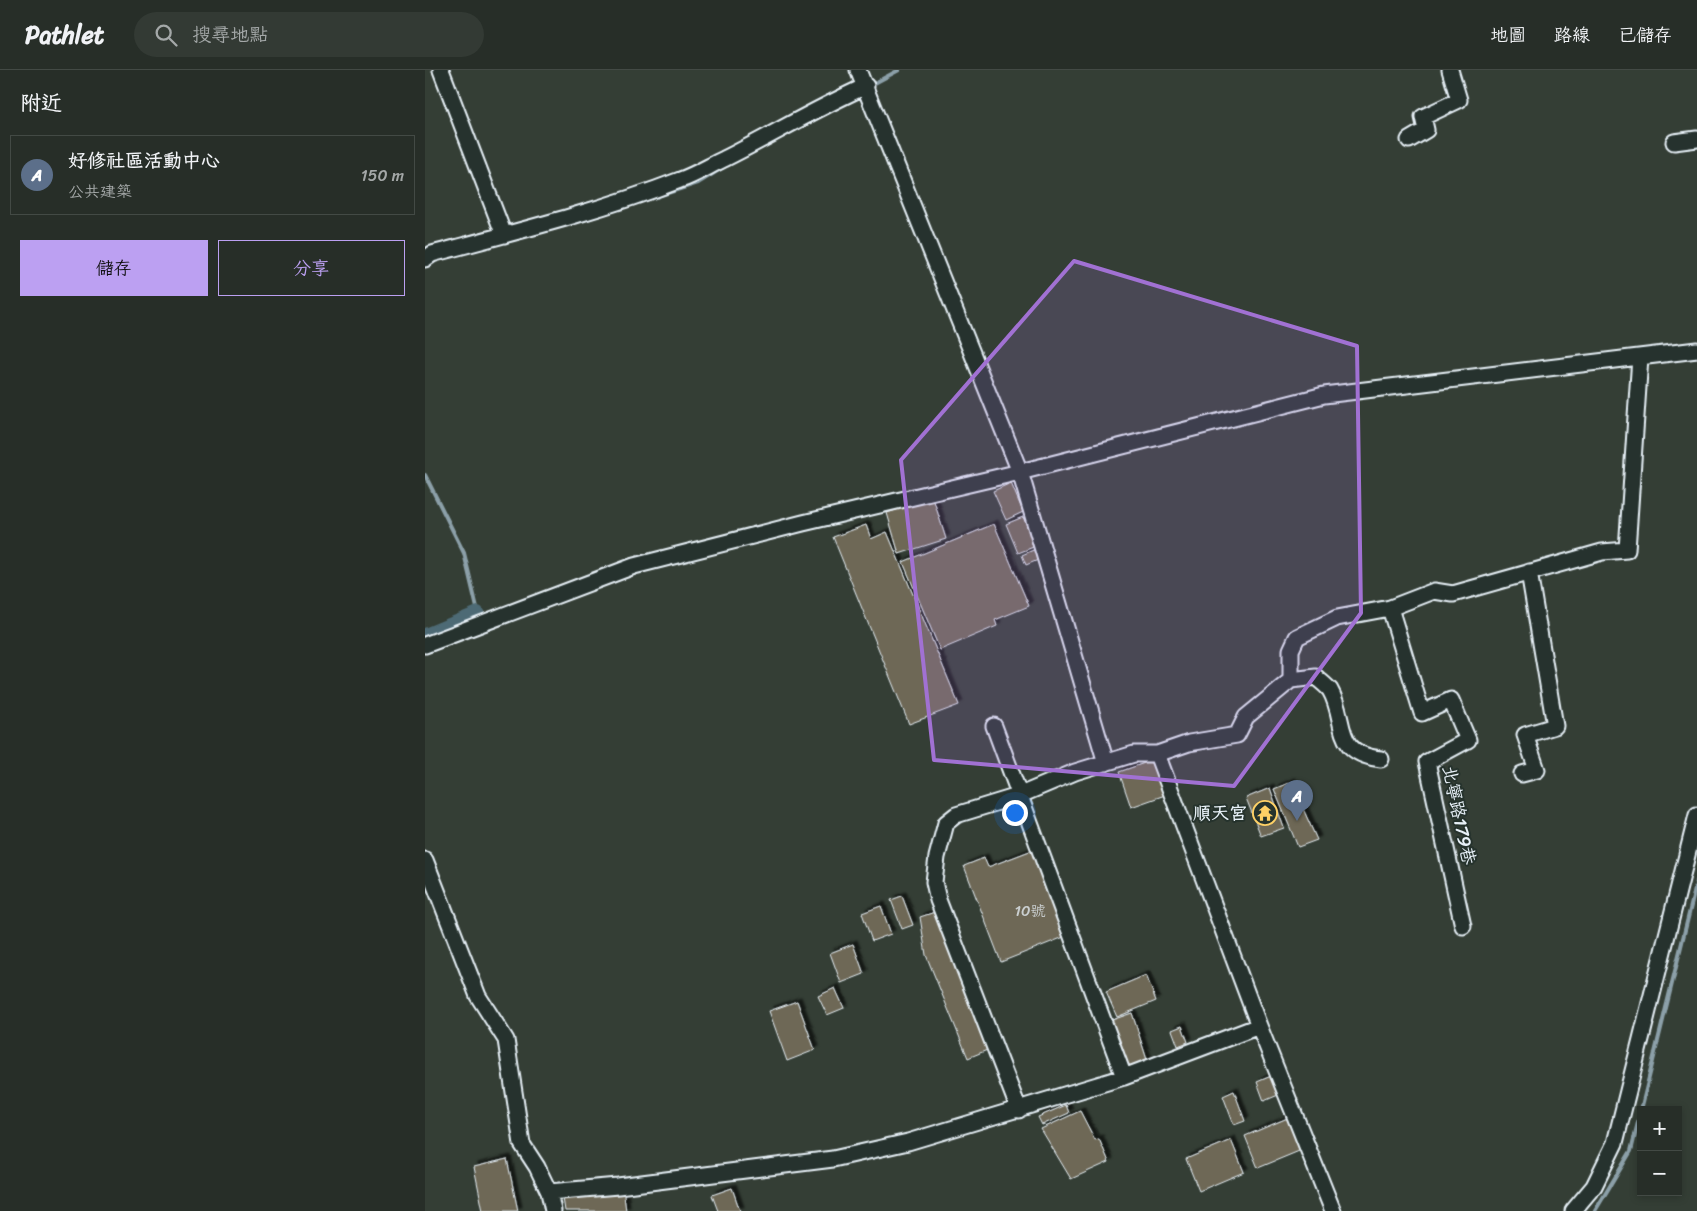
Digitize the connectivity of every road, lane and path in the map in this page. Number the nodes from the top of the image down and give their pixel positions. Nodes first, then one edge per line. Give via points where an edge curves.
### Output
1 (441, 70) edge
2 (858, 70) edge
3 (1450, 70) edge
4 (866, 86) junction
5 (1697, 139) edge
6 (1409, 140) dead end
7 (1674, 142) dead end
8 (504, 235) junction
9 (425, 259) edge
10 (1697, 350) edge
11 (1640, 357) junction
12 (1020, 472) junction
13 (1529, 572) junction
14 (1390, 608) junction
15 (425, 646) edge
16 (1291, 680) junction
17 (994, 726) dead end
18 (1157, 754) junction
19 (1381, 759) dead end
20 (1106, 763) junction
21 (1522, 774) dead end
22 (1018, 796) junction
23 (1697, 816) edge
24 (425, 860) edge
25 (1463, 926) dead end
26 (1259, 1026) junction
27 (1124, 1077) junction
28 (1019, 1110) junction
29 (549, 1192) junction
30 (553, 1211) edge
31 (1333, 1211) edge
32 (1573, 1211) edge

1 - 8 street
2 - 4 street
3 - 6 street via 1459,100 1423,117 1426,130
4 - 8 street via 817,108 681,180
4 - 12 street
5 - 7 street
8 - 9 street via 432,254
10 - 11 street
11 - 12 street via 1324,395
11 - 13 street via 1627,550 1602,552
12 - 15 street via 634,566
12 - 20 street
13 - 14 street via 1453,594 1434,591
13 - 21 street via 1555,726 1525,735 1537,770
14 - 16 street via 1337,618 1297,637 1291,650
14 - 25 street, 北寧路179巷 via 1422,713 1451,700 1468,740 1427,762
16 - 18 street via 1246,717 1237,735 1189,743
16 - 19 street via 1316,677 1329,690 1344,739 1363,757
17 - 22 street
18 - 20 street via 1134,754
18 - 26 street
20 - 22 street
22 - 27 street
22 - 28 street via 956,815 947,823 937,856 934,882 938,900
23 - 32 street via 1615,1143 1594,1186
24 - 29 street via 478,996 506,1040 522,1144
26 - 27 street
26 - 31 street
27 - 28 street
28 - 29 street via 909,1142 833,1159
29 - 30 street

